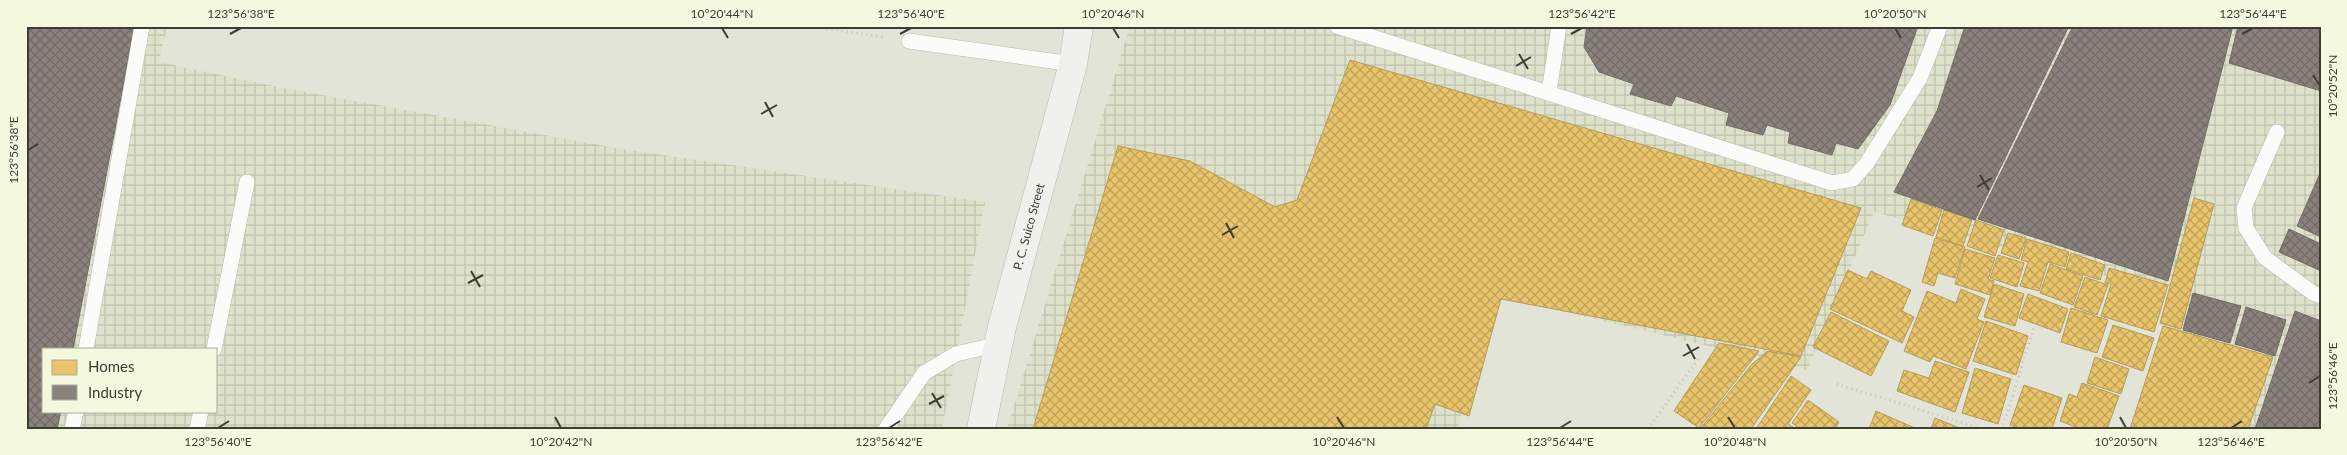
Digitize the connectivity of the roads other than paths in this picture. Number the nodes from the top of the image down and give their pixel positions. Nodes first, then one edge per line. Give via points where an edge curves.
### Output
1 (142, 26) edge
2 (1079, 26) edge
3 (1337, 26) edge
4 (1558, 26) edge
5 (1940, 26) edge
6 (909, 41) road end
7 (1073, 64) junction
8 (1549, 92) junction
9 (2277, 132) dead end
10 (247, 182) dead end
11 (2321, 296) edge
12 (999, 344) junction
13 (86, 348) edge
14 (214, 348) edge
15 (76, 412) edge
16 (201, 412) edge
17 (72, 429) edge
18 (197, 429) edge
19 (886, 429) edge
20 (981, 429) edge

1 - 13 lane
2 - 7 street, P. C. Suico Street
3 - 8 lane
4 - 8 lane
5 - 8 lane via 1920,78 1867,163 1853,179 1832,183
6 - 7 lane
7 - 12 street, P. C. Suico Street
9 - 11 lane via 2244,208 2246,228 2265,258
10 - 14 lane
12 - 19 lane via 956,354 924,374
12 - 20 street, P. C. Suico Street
15 - 17 lane
16 - 18 lane

